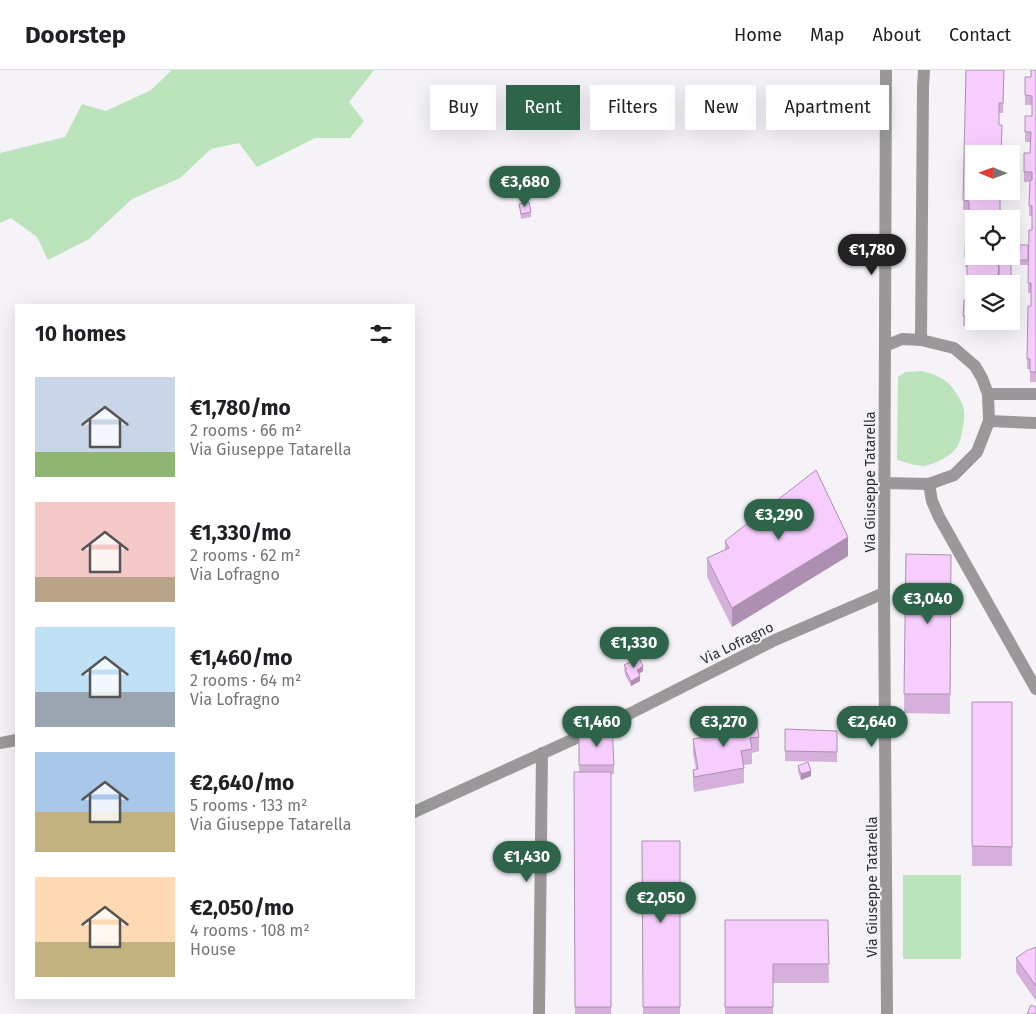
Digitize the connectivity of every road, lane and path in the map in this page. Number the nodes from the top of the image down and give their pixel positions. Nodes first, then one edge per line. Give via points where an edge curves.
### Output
1 (886, 70) edge
2 (924, 70) edge
3 (921, 340) junction
4 (885, 346) junction
5 (988, 394) junction
6 (1036, 394) edge
7 (989, 422) junction
8 (1036, 423) edge
9 (885, 483) junction
10 (929, 484) junction
11 (884, 593) junction
12 (1036, 689) edge
13 (15, 740) edge
14 (0, 743) edge
15 (542, 753) junction
16 (415, 812) edge
17 (539, 1014) edge
18 (888, 1014) edge

1 - 4 street, Via Giuseppe Tatarella
2 - 3 street
3 - 4 street via 902,339
3 - 5 street via 954,348 975,366
4 - 9 street, Via Giuseppe Tatarella
5 - 6 street
5 - 7 street
7 - 8 street
7 - 10 street via 977,452 954,475
9 - 10 street
9 - 11 street, Via Giuseppe Tatarella
10 - 12 street via 939,517
11 - 15 street, Via Lofragno via 775,640
11 - 18 street, Via Giuseppe Tatarella
13 - 14 street
15 - 16 street, Via Lofragno
15 - 17 street

